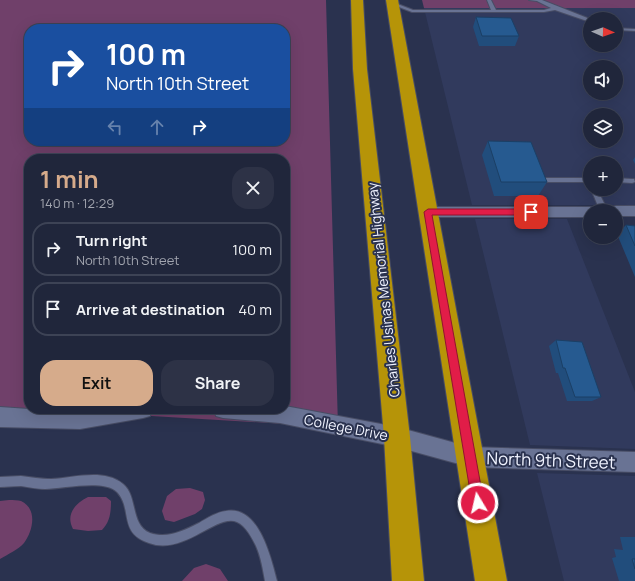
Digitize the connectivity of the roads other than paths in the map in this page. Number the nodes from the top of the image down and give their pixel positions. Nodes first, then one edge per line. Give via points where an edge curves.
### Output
1 (357, 0) edge
2 (378, 0) edge
3 (489, 0) edge
4 (531, 0) edge
5 (395, 1) edge
6 (555, 8) junction
7 (494, 11) junction
8 (583, 18) edge
9 (623, 29) edge
10 (635, 30) edge
11 (547, 180) edge
12 (583, 180) edge
13 (623, 180) edge
14 (632, 181) dead end
15 (428, 212) junction
16 (583, 212) edge
17 (623, 212) edge
18 (635, 212) edge
19 (112, 414) edge
20 (280, 414) edge
21 (0, 417) edge
22 (397, 437) junction
23 (470, 457) junction
24 (635, 462) edge
25 (0, 482) edge
26 (272, 581) edge
27 (408, 581) edge
28 (491, 581) edge

1 - 22 highway, Charles Usinas Memorial Highway via 360,68
2 - 5 highway
3 - 7 lane
4 - 6 lane via 538,0
5 - 7 lane via 412,11
5 - 15 highway
6 - 7 lane via 544,11
6 - 8 lane
9 - 10 lane
11 - 12 lane
13 - 14 lane
15 - 16 street
15 - 23 highway
17 - 18 street
19 - 21 street via 80,419
20 - 22 street, College Drive
22 - 23 street, North 9th Street
22 - 27 highway, Charles Usinas Memorial Highway
23 - 24 street, North 9th Street
23 - 28 highway
25 - 26 lane via 108,482 120,488 127,500 134,527 140,535 164,541 179,538 226,515 236,515 245,519 260,543

